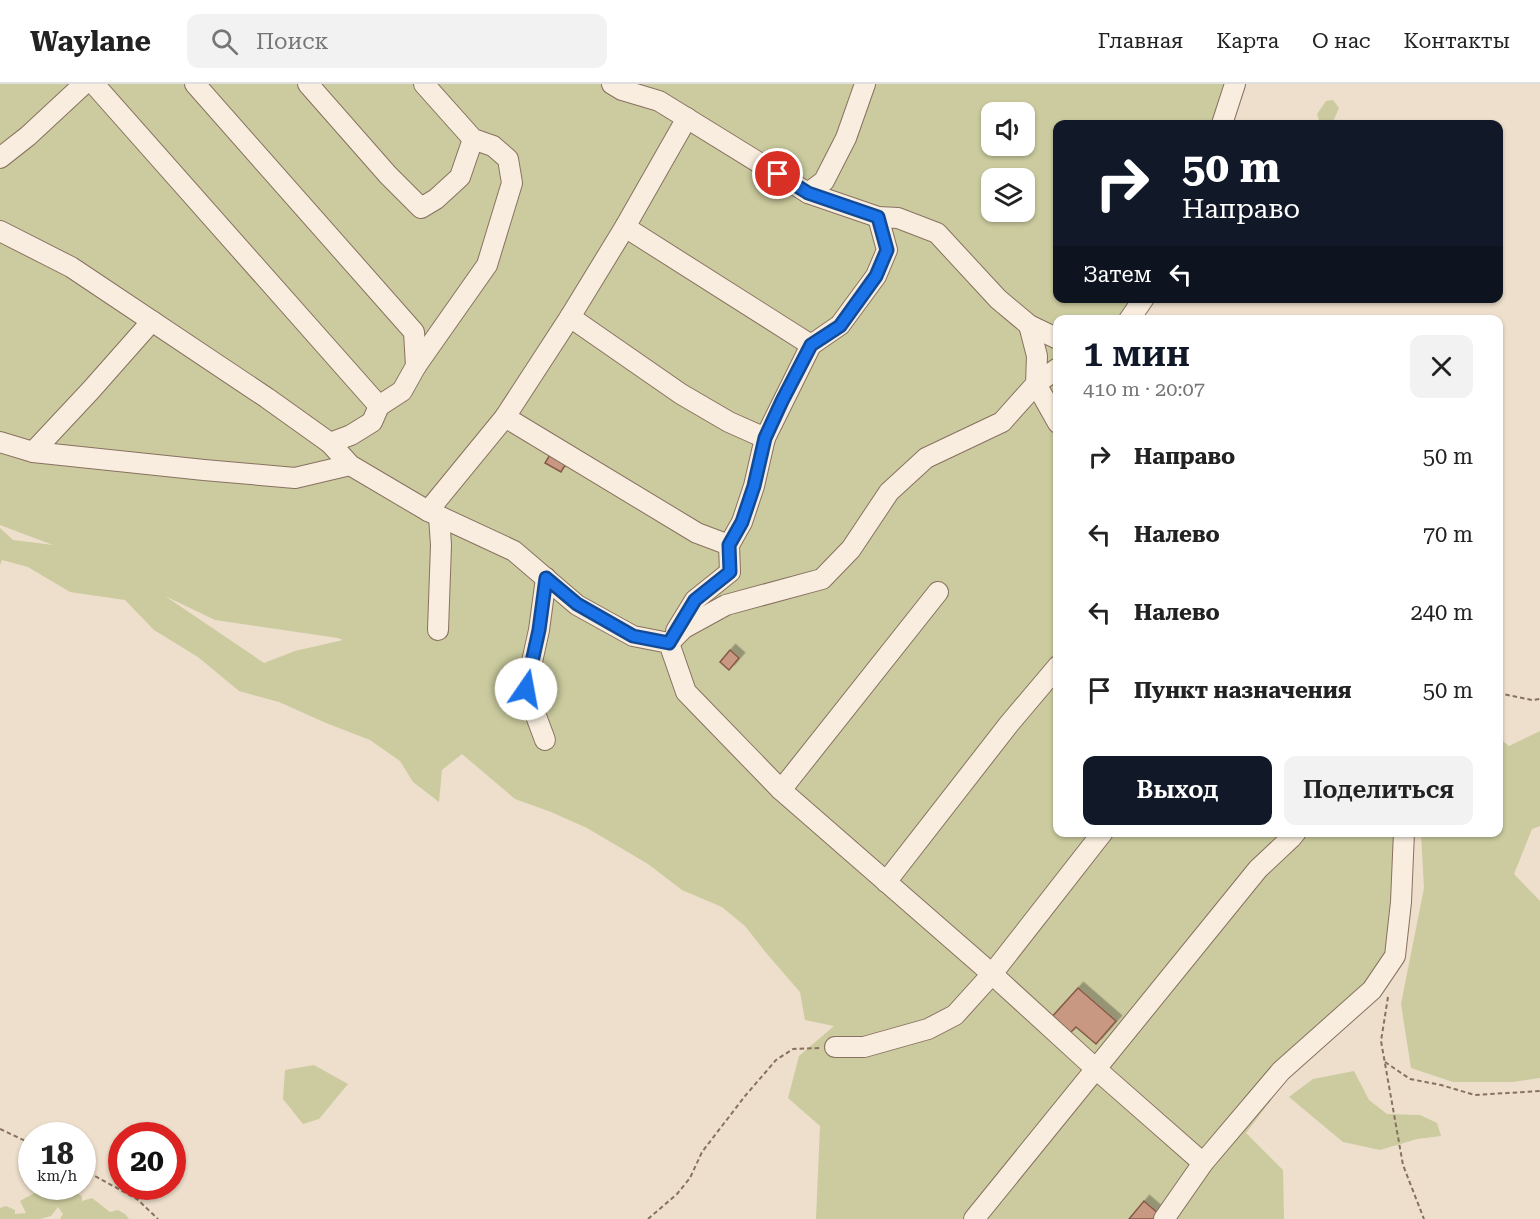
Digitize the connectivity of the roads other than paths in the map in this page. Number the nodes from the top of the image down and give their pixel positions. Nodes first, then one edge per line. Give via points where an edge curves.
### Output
1 (84, 84) edge
2 (94, 84) edge
3 (195, 84) edge
4 (308, 84) edge
5 (424, 84) edge
6 (612, 84) edge
7 (865, 84) edge
8 (1235, 84) edge
9 (687, 118) junction
10 (1223, 120) edge
11 (473, 139) junction
12 (0, 158) edge
13 (808, 193) junction
14 (878, 217) junction
15 (625, 227) junction
16 (0, 231) edge
17 (570, 317) junction
18 (152, 321) junction
19 (1029, 325) junction
20 (1053, 337) edge
21 (811, 345) junction
22 (416, 366) junction
23 (1053, 372) edge
24 (1036, 384) junction
25 (379, 406) junction
26 (1053, 414) edge
27 (505, 417) junction
28 (765, 438) junction
29 (0, 442) edge
30 (330, 443) junction
31 (33, 452) junction
32 (350, 465) junction
33 (434, 513) junction
34 (729, 545) junction
35 (546, 578) junction
36 (938, 592) dead end
37 (438, 630) dead end
38 (669, 643) junction
39 (1053, 672) edge
40 (545, 740) dead end
41 (781, 790) junction
42 (1098, 837) edge
43 (1293, 837) edge
44 (1404, 837) edge
45 (886, 882) junction
46 (992, 974) junction
47 (835, 1047) road end
48 (1096, 1069) junction
49 (1203, 1162) junction
50 (974, 1219) edge
51 (1164, 1219) edge

1 - 12 lane
2 - 25 lane
3 - 22 lane via 414,332
4 - 11 lane via 421,208 460,177
5 - 11 lane
6 - 9 lane via 659,101
7 - 13 lane via 846,138 824,181
8 - 10 lane
9 - 13 lane
9 - 15 lane
11 - 22 lane via 493,146 508,159 512,183 487,265
13 - 14 lane
14 - 19 lane via 898,218 937,233 998,299
14 - 21 lane via 887,250 876,276 840,326
15 - 17 lane
15 - 21 lane
16 - 18 lane via 71,267
17 - 27 lane
17 - 28 lane via 681,394
18 - 30 lane
18 - 31 lane
19 - 20 lane
19 - 24 lane via 1037,356
21 - 28 lane
22 - 25 lane via 402,391
23 - 24 lane
24 - 26 lane
24 - 38 lane via 1002,422 926,458 889,492 851,549 822,579 726,605 684,628
25 - 30 lane via 372,422
27 - 33 lane
27 - 34 lane via 697,533
28 - 34 lane via 742,522
29 - 31 lane
30 - 32 lane
31 - 32 lane via 295,478
32 - 33 lane
33 - 35 lane via 514,551
33 - 37 lane via 441,545
34 - 38 lane via 730,572 695,600
35 - 38 lane via 577,604 633,636
35 - 40 lane via 526,689
36 - 41 lane
38 - 41 lane via 686,692
39 - 45 lane
41 - 45 lane
42 - 46 lane
43 - 48 lane via 1258,869
44 - 49 lane via 1395,956 1372,990 1281,1071
45 - 46 lane
46 - 47 lane via 955,1015 928,1029 864,1047
46 - 48 lane
48 - 49 lane
48 - 50 lane
49 - 51 lane

